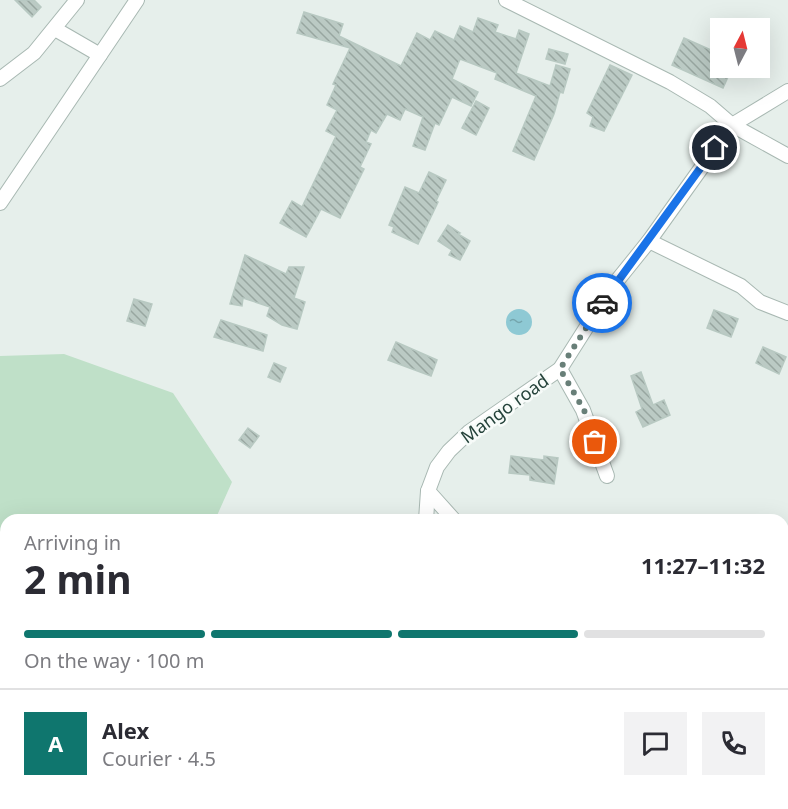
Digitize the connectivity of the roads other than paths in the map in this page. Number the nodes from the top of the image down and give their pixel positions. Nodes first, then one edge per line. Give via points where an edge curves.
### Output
1 (77, 0) edge
2 (137, 0) edge
3 (506, 0) edge
4 (55, 29) junction
5 (100, 55) junction
6 (0, 79) edge
7 (788, 91) edge
8 (732, 125) junction
9 (788, 156) edge
10 (0, 203) edge
11 (649, 241) junction
12 (788, 313) edge
13 (560, 369) junction
14 (607, 476) dead end
15 (428, 491) junction
16 (426, 514) edge
17 (449, 514) edge

1 - 4 street
2 - 5 street
3 - 8 street via 670,82 710,106
4 - 5 street
4 - 6 street via 34,53
5 - 10 street
7 - 8 street, Mango road
8 - 9 street
8 - 11 street, Mango road
11 - 12 street via 741,286 760,302
11 - 13 street, Mango road via 612,287
13 - 14 street via 584,410
13 - 15 street, Mango road via 448,451
15 - 16 street, Mango road
15 - 17 street

